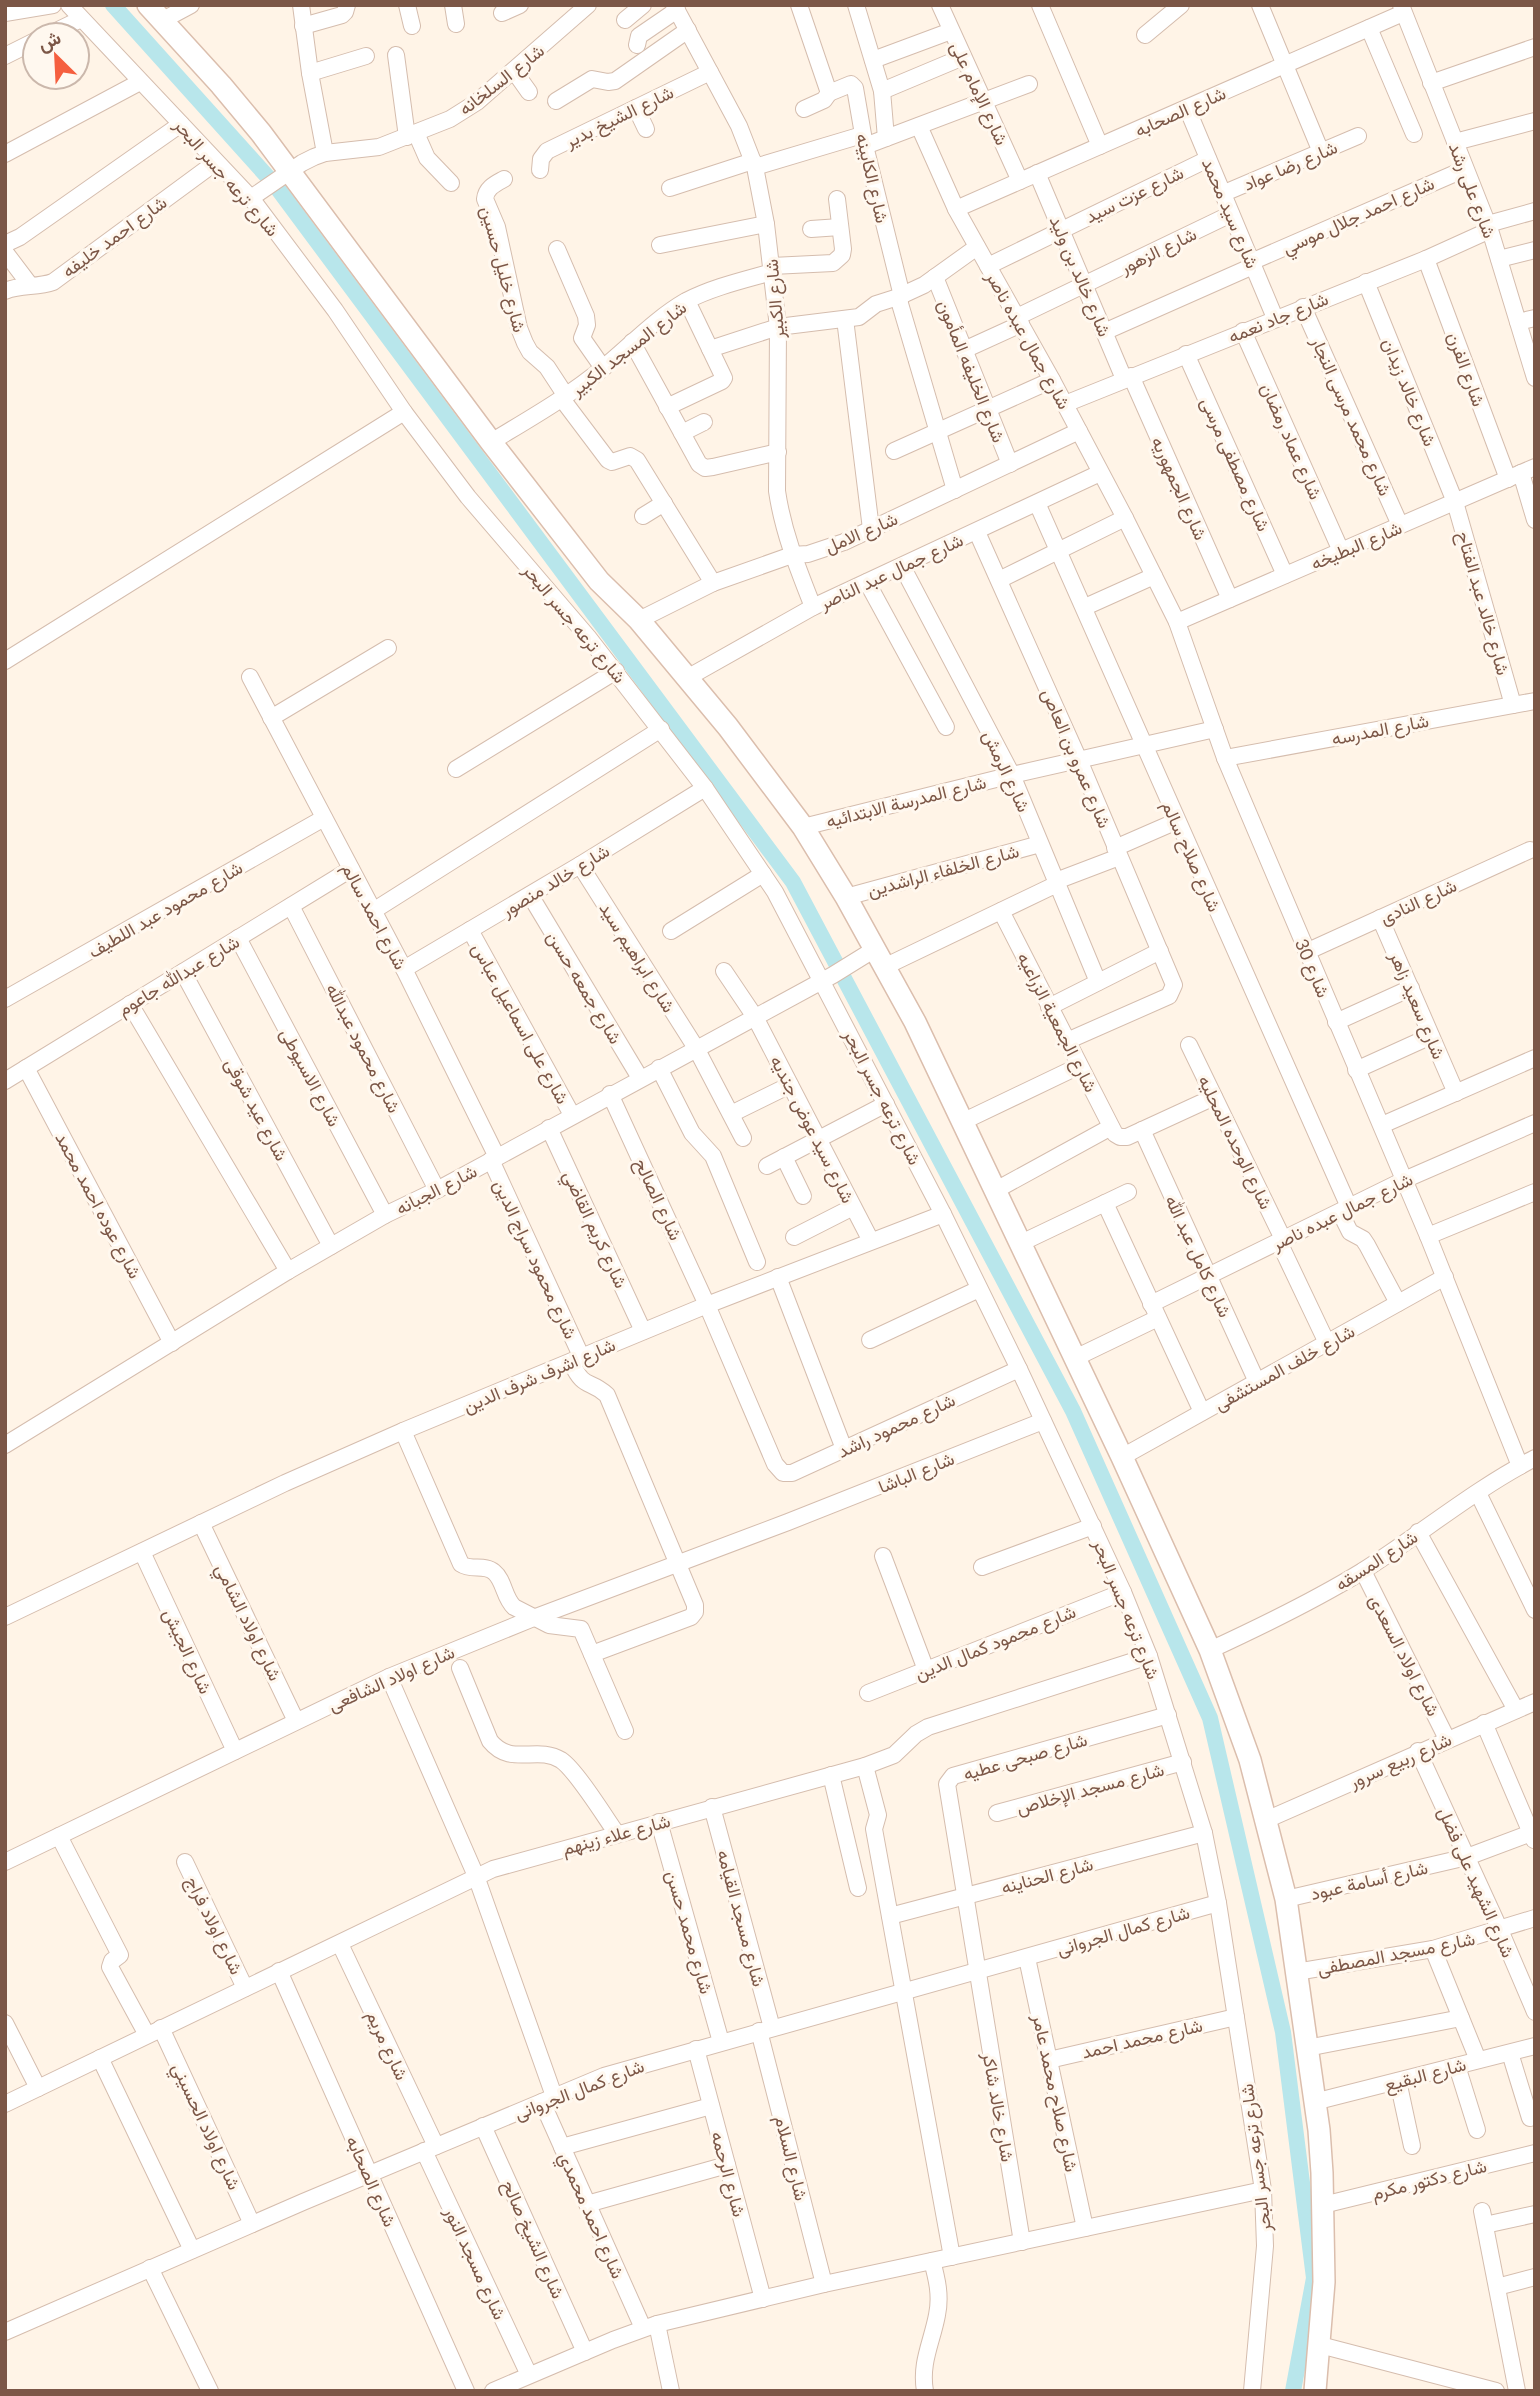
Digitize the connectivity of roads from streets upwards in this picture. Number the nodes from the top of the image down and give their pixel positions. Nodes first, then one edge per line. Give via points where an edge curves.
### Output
1 (53, 5) edge
2 (69, 5) edge
3 (191, 5) edge
4 (301, 5) edge
5 (348, 5) edge
6 (407, 5) edge
7 (453, 5) edge
8 (520, 5) edge
9 (588, 5) edge
10 (643, 5) edge
11 (799, 5) edge
12 (856, 5) edge
13 (940, 5) edge
14 (1040, 5) edge
15 (1181, 5) edge
16 (1260, 5) edge
17 (676, 8) edge
18 (1402, 9) edge
19 (5, 13) edge
20 (155, 13) edge
21 (502, 13) dead end
22 (81, 19) junction
23 (625, 20) dead end
24 (77, 21) edge
25 (456, 24) dead end
26 (303, 26) junction
27 (412, 26) dead end
28 (1368, 28) junction
29 (688, 30) junction
30 (951, 31) junction
31 (1145, 35) dead end
32 (637, 45) dead end
33 (1535, 47) edge
34 (21, 48) edge
35 (396, 55) dead end
36 (5, 56) edge
37 (366, 56) dead end
38 (963, 57) junction
39 (873, 60) junction
40 (1283, 65) junction
41 (514, 71) junction
42 (710, 72) junction
43 (310, 73) junction
44 (140, 82) junction
45 (1431, 83) junction
46 (1029, 84) dead end
47 (881, 91) junction
48 (529, 92) dead end
49 (829, 93) junction
50 (556, 101) dead end
51 (983, 101) junction
52 (636, 108) junction
53 (1187, 108) junction
54 (804, 109) dead end
55 (1535, 121) edge
56 (181, 124) junction
57 (919, 126) junction
58 (646, 129) dead end
59 (1414, 134) dead end
60 (412, 135) junction
61 (1358, 136) dead end
62 (886, 138) junction
63 (863, 141) junction
64 (1454, 142) junction
65 (1100, 146) junction
66 (1321, 152) junction
67 (325, 153) junction
68 (5, 154) edge
69 (1208, 159) junction
70 (216, 162) junction
71 (754, 164) junction
72 (1465, 169) junction
73 (540, 170) dead end
74 (1037, 173) junction
75 (287, 174) junction
76 (504, 178) dead end
77 (1020, 181) junction
78 (452, 183) dead end
79 (670, 188) dead end
80 (1222, 194) junction
81 (254, 196) junction
82 (837, 199) dead end
83 (956, 209) junction
84 (1535, 211) edge
85 (1231, 214) junction
86 (766, 224) junction
87 (840, 227) junction
88 (1489, 227) junction
89 (811, 229) dead end
90 (1061, 230) junction
91 (5, 244) edge
92 (660, 245) dead end
93 (977, 247) junction
94 (556, 249) dead end
95 (1535, 250) edge
96 (5, 252) edge
97 (1426, 259) junction
98 (1499, 259) junction
99 (1252, 264) junction
100 (988, 266) junction
101 (772, 269) junction
102 (935, 277) junction
103 (1366, 282) junction
104 (30, 285) junction
105 (1084, 285) junction
106 (5, 291) edge
107 (900, 296) junction
108 (687, 301) junction
109 (1303, 307) junction
110 (1275, 318) junction
111 (1535, 318) edge
112 (845, 319) junction
113 (1019, 321) junction
114 (1518, 322) junction
115 (778, 327) junction
116 (1243, 331) junction
117 (1104, 332) junction
118 (632, 342) junction
119 (710, 349) junction
120 (964, 350) junction
121 (1186, 354) junction
122 (603, 368) junction
123 (1128, 378) junction
124 (1535, 378) edge
125 (1052, 380) junction
126 (564, 397) junction
127 (1065, 404) junction
128 (667, 407) junction
129 (988, 409) junction
130 (404, 412) junction
131 (704, 422) dead end
132 (1079, 430) junction
133 (937, 432) junction
134 (682, 433) junction
135 (491, 442) junction
136 (894, 451) dead end
137 (778, 452) junction
138 (1010, 464) junction
139 (1100, 473) junction
140 (1521, 473) edge
141 (955, 490) junction
142 (1455, 502) junction
143 (664, 503) junction
144 (1037, 503) junction
145 (643, 516) dead end
146 (1125, 518) junction
147 (1535, 520) edge
148 (1400, 525) junction
149 (871, 529) junction
150 (977, 532) junction
151 (1059, 551) junction
152 (1341, 551) junction
153 (792, 555) junction
154 (902, 566) junction
155 (1286, 575) junction
156 (1154, 576) junction
157 (999, 580) junction
158 (867, 582) junction
159 (713, 583) junction
160 (1230, 599) junction
161 (813, 607) junction
162 (1085, 607) junction
163 (639, 620) junction
164 (1177, 622) junction
165 (388, 648) dead end
166 (5, 661) edge
167 (616, 671) junction
168 (250, 677) dead end
169 (687, 678) junction
170 (1535, 701) edge
171 (1513, 705) junction
172 (271, 718) junction
173 (946, 727) dead end
174 (662, 729) junction
175 (1215, 729) junction
176 (1144, 745) junction
177 (1225, 758) junction
178 (1079, 760) junction
179 (456, 769) dead end
180 (1012, 775) junction
181 (705, 788) junction
182 (324, 818) junction
183 (1177, 821) junction
184 (803, 827) junction
185 (1040, 844) junction
186 (1530, 850) dead end
187 (1117, 852) junction
188 (580, 866) junction
189 (351, 869) junction
190 (763, 874) junction
191 (1056, 882) junction
192 (530, 895) junction
193 (846, 897) junction
194 (291, 906) junction
195 (373, 911) junction
196 (1001, 911) junction
197 (1380, 918) junction
198 (470, 930) junction
199 (671, 931) dead end
200 (238, 938) junction
201 (1160, 951) junction
202 (1306, 952) junction
203 (873, 958) junction
204 (404, 969) junction
205 (724, 971) dead end
206 (183, 972) junction
207 (827, 978) junction
208 (1098, 982) junction
209 (1411, 988) junction
210 (5, 999) edge
211 (130, 1004) junction
212 (1049, 1007) junction
213 (755, 1017) junction
214 (1336, 1021) junction
215 (1432, 1036) junction
216 (1067, 1041) junction
217 (1189, 1045) dead end
218 (696, 1048) junction
219 (1535, 1058) edge
220 (1080, 1066) junction
221 (26, 1068) junction
222 (659, 1068) junction
223 (1356, 1070) junction
224 (640, 1078) junction
225 (5, 1081) edge
226 (790, 1084) junction
227 (1456, 1093) junction
228 (610, 1094) junction
229 (1214, 1097) junction
230 (886, 1104) junction
231 (731, 1114) junction
232 (572, 1115) junction
233 (962, 1122) junction
234 (1535, 1123) edge
235 (1382, 1125) junction
236 (549, 1128) junction
237 (1142, 1130) junction
238 (1113, 1131) junction
239 (743, 1138) dead end
240 (818, 1140) junction
241 (784, 1157) junction
242 (494, 1158) junction
243 (767, 1166) dead end
244 (1404, 1180) junction
245 (437, 1190) junction
246 (996, 1190) junction
247 (1128, 1192) dead end
248 (1535, 1192) edge
249 (803, 1196) dead end
250 (1105, 1203) junction
251 (853, 1207) junction
252 (1345, 1210) junction
253 (943, 1214) junction
254 (385, 1216) junction
255 (1428, 1236) junction
256 (794, 1237) dead end
257 (871, 1241) junction
258 (1281, 1241) junction
259 (1021, 1243) junction
260 (331, 1246) junction
261 (757, 1262) dead end
262 (288, 1271) junction
263 (1209, 1276) junction
264 (778, 1277) junction
265 (1445, 1277) junction
266 (979, 1289) junction
267 (1398, 1303) junction
268 (707, 1305) junction
269 (1154, 1311) junction
270 (643, 1331) junction
271 (870, 1340) dead end
272 (172, 1343) junction
273 (1327, 1343) junction
274 (1075, 1358) junction
275 (576, 1360) junction
276 (1018, 1369) junction
277 (1257, 1382) junction
278 (1202, 1412) junction
279 (1043, 1421) junction
280 (402, 1431) junction
281 (5, 1445) edge
282 (844, 1449) junction
283 (1122, 1457) junction
284 (1527, 1462) edge
285 (775, 1464) joint
286 (1478, 1493) junction
287 (788, 1522) joint
288 (201, 1523) junction
289 (1093, 1526) junction
290 (1418, 1532) junction
291 (142, 1552) junction
292 (883, 1556) dead end
293 (679, 1563) junction
294 (982, 1567) dead end
295 (1363, 1571) junction
296 (1122, 1591) junction
297 (1535, 1610) edge
298 (536, 1617) junction
299 (5, 1618) edge
300 (1210, 1650) junction
301 (592, 1654) junction
302 (1149, 1656) junction
303 (460, 1668) dead end
304 (926, 1670) junction
305 (389, 1677) junction
306 (868, 1693) dead end
307 (1535, 1702) edge
308 (1516, 1710) junction
309 (1168, 1716) junction
310 (296, 1721) junction
311 (1484, 1723) junction
312 (625, 1731) dead end
313 (1447, 1739) junction
314 (234, 1751) junction
315 (1418, 1751) junction
316 (1183, 1762) junction
317 (865, 1766) junction
318 (831, 1775) junction
319 (712, 1807) junction
320 (997, 1813) dead end
321 (1266, 1820) junction
322 (659, 1822) junction
323 (1204, 1833) junction
324 (617, 1834) junction
325 (59, 1836) junction
326 (1533, 1838) edge
327 (1466, 1857) junction
328 (5, 1861) edge
329 (185, 1862) dead end
330 (476, 1876) junction
331 (858, 1888) dead end
332 (965, 1897) junction
333 (1286, 1899) junction
334 (1219, 1903) junction
335 (890, 1916) junction
336 (1535, 1917) edge
337 (1500, 1930) junction
338 (340, 1944) junction
339 (1433, 1949) junction
340 (1027, 1958) junction
341 (278, 1971) junction
342 (976, 1972) junction
343 (1296, 1972) junction
344 (245, 1987) junction
345 (904, 1992) junction
346 (1535, 2012) edge
347 (1236, 2017) junction
348 (1461, 2018) junction
349 (5, 2023) edge
350 (766, 2030) junction
351 (154, 2032) junction
352 (721, 2042) junction
353 (1535, 2046) edge
354 (696, 2049) junction
355 (1307, 2049) junction
356 (1510, 2053) junction
357 (100, 2058) junction
358 (1049, 2060) junction
359 (1478, 2060) junction
360 (1457, 2066) junction
361 (1398, 2081) junction
362 (38, 2088) junction
363 (548, 2099) junction
364 (1314, 2102) junction
365 (5, 2104) edge
366 (711, 2106) junction
367 (1530, 2118) dead end
368 (483, 2126) junction
369 (1476, 2130) dead end
370 (1412, 2146) dead end
371 (562, 2147) junction
372 (430, 2148) junction
373 (1535, 2153) edge
374 (727, 2165) junction
375 (369, 2174) junction
376 (1262, 2190) junction
377 (587, 2204) junction
378 (1323, 2205) junction
379 (1535, 2214) edge
380 (252, 2224) junction
381 (1085, 2228) junction
382 (1022, 2242) junction
383 (192, 2250) junction
384 (953, 2257) junction
385 (932, 2261) junction
386 (150, 2268) junction
387 (1535, 2277) edge
388 (824, 2284) junction
389 (1497, 2287) junction
390 (763, 2299) junction
391 (650, 2326) junction
392 (5, 2332) edge
393 (1320, 2345) junction
394 (585, 2352) junction
395 (529, 2375) junction
396 (210, 2391) edge
397 (466, 2391) edge
398 (494, 2391) edge
399 (671, 2391) edge
400 (925, 2391) edge
401 (1252, 2391) edge
402 (1315, 2391) edge
403 (1496, 2391) edge
404 (1517, 2391) edge

1 - 19 street
2 - 22 street, شارع ترعه جسر البحر
3 - 20 street
4 - 26 street
5 - 26 street via 342,15
6 - 27 street
7 - 25 street
8 - 21 street
9 - 41 street, شارع السلخانه
10 - 23 street
11 - 49 street
12 - 39 street
13 - 30 street, شارع الإمام على
14 - 65 street
15 - 31 street
16 - 40 street
17 - 29 street, شارع الكبير
17 - 32 street via 639,36
18 - 28 street, شارع الصحابه
18 - 45 street, شارع على رشد
20 - 75 street via 222,85
22 - 24 street
22 - 44 street, شارع ترعه جسر البحر
26 - 43 street
28 - 40 street, شارع الصحابه
28 - 59 street
29 - 42 street, شارع الكبير
29 - 50 street via 615,81 592,79
30 - 38 street, شارع الإمام على
30 - 39 street
33 - 45 street
34 - 36 street
35 - 60 street
37 - 43 street
38 - 47 street
38 - 51 street, شارع الإمام على
39 - 47 street
40 - 53 street, شارع الصحابه
40 - 66 street
41 - 48 street
41 - 60 street, شارع السلخانه via 450,119
42 - 52 street, شارع الشيخ بدير
42 - 71 street, شارع الكبير
43 - 67 street
44 - 56 street, شارع ترعه جسر البحر
44 - 68 street
45 - 64 street, شارع على رشد
46 - 51 street
47 - 62 street
49 - 54 street
49 - 63 street, شارع الكابينه via 851,84 855,88
51 - 57 street
51 - 77 street, شارع الإمام على
52 - 58 street
52 - 73 street, شارع الشيخ بدير via 547,152
53 - 65 street, شارع الصحابه
53 - 69 street, شارع سيد محمد
55 - 64 street
56 - 70 street, شارع ترعه جسر البحر
56 - 91 street
57 - 62 street
57 - 83 street, شارع جمال عبده ناصر
60 - 67 street, شارع السلخانه via 379,147
60 - 78 street via 427,159
61 - 66 street, شارع رضا عواد
62 - 63 street
63 - 71 street
63 - 107 street, شارع الكابينه
64 - 72 street, شارع على رشد
65 - 74 street, شارع الصحابه
66 - 80 street, شارع رضا عواد
67 - 75 street, شارع السلخانه
69 - 80 street, شارع سيد محمد
69 - 90 street, شارع عزت سيد
70 - 81 street, شارع ترعه جسر البحر
70 - 104 street, شارع احمد خليفه via 53,282
71 - 79 street
71 - 86 street, شارع الكبير
72 - 88 street, شارع على رشد
72 - 99 street, شارع احمد جلال موسي
74 - 77 street, شارع الصحابه
74 - 90 street, شارع خالد بن وليد
75 - 81 street, شارع السلخانه
75 - 135 street
76 - 126 street, شارع خليل حسين via 490,187 485,199 499,234 519,328 530,352 547,367
77 - 83 street, شارع الصحابه
80 - 85 street, شارع سيد محمد
81 - 130 street, شارع ترعه جسر البحر
82 - 87 street
83 - 93 street, شارع جمال عبده ناصر
84 - 88 street, شارع جاد نعمه
85 - 99 street, شارع سيد محمد
85 - 105 street, شارع الزهور
86 - 92 street
86 - 101 street, شارع الكبير
87 - 89 street
87 - 101 street, شارع المسجد الكبير via 842,255 833,263
88 - 97 street, شارع جاد نعمه
88 - 98 street, شارع على رشد
90 - 100 street, شارع عزت سيد
90 - 105 street, شارع خالد بن وليد
93 - 100 street, شارع جمال عبده ناصر
93 - 102 street
94 - 122 street via 586,316 584,344
95 - 98 street
96 - 104 street
97 - 103 street, شارع جاد نعمه
97 - 140 street, شارع الفرن
98 - 114 street, شارع على رشد
99 - 110 street, شارع سيد محمد
99 - 117 street, شارع احمد جلال موسي
100 - 113 street, شارع جمال عبده ناصر
101 - 108 street, شارع المسجد الكبير
101 - 115 street, شارع الكبير
102 - 107 street
102 - 120 street, شارع الخليفه المأمون
103 - 109 street, شارع جاد نعمه
103 - 142 street, شارع خالد زيدان
104 - 106 street, شارع احمد خليفه
105 - 113 street, شارع الزهور
105 - 117 street, شارع خالد بن وليد
107 - 112 street via 876,304 859,317
107 - 133 street, شارع الكابينه
108 - 118 street, شارع المسجد الكبير
108 - 119 street
109 - 110 street, شارع جاد نعمه
109 - 148 street, شارع محمد مرسى النجار
110 - 116 street, شارع جاد نعمه
111 - 114 street
112 - 115 street
112 - 149 street
113 - 120 street, شارع الزهور
113 - 125 street, شارع جمال عبده ناصر
114 - 124 street, شارع على رشد
115 - 119 street
115 - 137 street, شارع الكبير
116 - 121 street, شارع جاد نعمه
116 - 152 street, شارع عماد رمضان
117 - 123 street, شارع خالد بن وليد
118 - 122 street, شارع المسجد الكبير
118 - 128 street
119 - 128 street via 723,374 722,382
120 - 129 street, شارع الخليفه المأمون
121 - 123 street, شارع جاد نعمه
121 - 155 street, شارع مصطفى مرسى
122 - 126 street, شارع المسجد الكبير
123 - 127 street, شارع جاد نعمه
123 - 160 street, شارع الجمهوريه
125 - 127 street, شارع جمال عبده ناصر
125 - 129 street
126 - 135 street, شارع المسجد الكبير
126 - 143 street via 601,465 634,458
127 - 132 street, شارع جمال عبده ناصر
128 - 134 street
129 - 133 street
129 - 138 street, شارع الخليفه المأمون
130 - 166 street
130 - 167 street, شارع ترعه جسر البحر via 468,497
131 - 134 street
132 - 138 street, شارع الامل
132 - 139 street, شارع جمال عبده ناصر
133 - 136 street
133 - 141 street, شارع الكابينه
134 - 137 street via 705,468
135 - 163 street via 599,581
137 - 153 street, شارع الكبير via 780,515
138 - 141 street, شارع الامل
139 - 144 street, شارع جمال عبد الناصر
139 - 146 street, شارع 30
140 - 142 street, شارع البطيخه
140 - 147 street, شارع الفرن
141 - 149 street, شارع الامل
142 - 148 street, شارع البطيخه
142 - 171 street, شارع خالد عبد الفتاح
143 - 145 street
143 - 159 street
144 - 150 street, شارع جمال عبد الناصر
144 - 151 street, شارع صلاح سالم
146 - 151 street
146 - 156 street, شارع 30
148 - 152 street, شارع البطيخه
149 - 153 street, شارع الامل via 826,549
150 - 154 street, شارع جمال عبد الناصر
150 - 157 street, شارع عمرو بن العاص
151 - 157 street
151 - 162 street, شارع صلاح سالم
152 - 155 street, شارع البطيخه
153 - 159 street, شارع الامل
153 - 161 street, شارع الكبير
154 - 158 street, شارع جمال عبد الناصر
154 - 180 street, شارع الرمش
155 - 160 street, شارع البطيخه
156 - 162 street
156 - 164 street, شارع 30
157 - 178 street, شارع عمرو بن العاص
158 - 161 street, شارع جمال عبد الناصر
158 - 173 street
159 - 163 street, شارع الامل
160 - 164 street, شارع البطيخه
161 - 169 street, شارع جمال عبد الناصر
162 - 176 street, شارع صلاح سالم
163 - 169 street
164 - 175 street, شارع 30
165 - 172 street
167 - 174 street, شارع ترعه جسر البحر
167 - 179 street
168 - 172 street, شارع احمد سالم
169 - 184 street
170 - 171 street, شارع المدرسه
171 - 177 street, شارع المدرسه
172 - 182 street, شارع احمد سالم
174 - 181 street, شارع ترعه جسر البحر
174 - 195 street
175 - 176 street, شارع المدرسة الابتدائيه
175 - 177 street, شارع 30
176 - 178 street, شارع المدرسة الابتدائيه
176 - 183 street, شارع صلاح سالم
177 - 202 street, شارع 30
178 - 180 street, شارع المدرسة الابتدائيه
178 - 187 street, شارع عمرو بن العاص
180 - 184 street, شارع المدرسة الابتدائيه
180 - 185 street, شارع الرمش
181 - 188 street, شارع خالد منصور
181 - 190 street, شارع ترعه جسر البحر
182 - 189 street, شارع احمد سالم
182 - 210 street, شارع محمود عبد اللطيف
183 - 187 street
183 - 252 street, شارع صلاح سالم
184 - 193 street
185 - 191 street, شارع الرمش
185 - 193 street, شارع الخلفاء الراشدين
186 - 197 street, شارع النادى
187 - 191 street
187 - 201 street, شارع عمرو بن العاص
188 - 192 street, شارع خالد منصور
188 - 218 street, شارع ابراهيم سيد
189 - 194 street, شارع عبدالله جاعوم
189 - 195 street, شارع احمد سالم
190 - 199 street
190 - 207 street, شارع ترعه جسر البحر
191 - 196 street
191 - 208 street, شارع الرمش
192 - 198 street, شارع خالد منصور
192 - 224 street, شارع جمعه حسن
193 - 203 street
194 - 200 street, شارع عبدالله جاعوم
194 - 245 street, شارع محمود عبدالله
195 - 204 street, شارع احمد سالم
196 - 203 street
196 - 212 street, شارع الجمعية الزراعيه
197 - 202 street, شارع النادى
197 - 209 street, شارع سعيد زاهر
198 - 204 street, شارع خالد منصور
198 - 232 street, شارع على اسماعيل عباس
200 - 206 street, شارع عبدالله جاعوم
200 - 254 street, شارع الاسيوطى
201 - 208 street
201 - 216 street, شارع عمرو بن العاص via 1174,985 1169,996
202 - 214 street, شارع 30
203 - 207 street, شارع الجبانه
203 - 233 street via 915,1022
204 - 242 street, شارع احمد سالم
205 - 213 street, شارع سيد عوض جنديه
206 - 211 street, شارع عبدالله جاعوم
206 - 260 street, شارع عيد شوقى
207 - 213 street, شارع الجبانه
207 - 230 street, شارع ترعه جسر البحر
208 - 212 street
209 - 214 street
209 - 215 street, شارع سعيد زاهر
211 - 221 street, شارع عبدالله جاعوم
211 - 262 street
212 - 216 street, شارع الجمعية الزراعيه
213 - 218 street, شارع الجبانه
213 - 226 street, شارع سيد عوض جنديه
214 - 223 street, شارع 30
215 - 223 street
215 - 227 street, شارع سعيد زاهر
216 - 220 street, شارع الجمعية الزراعيه
217 - 229 street, شارع الوحده المحليه
218 - 222 street, شارع الجبانه
218 - 231 street, شارع ابراهيم سيد
219 - 227 street
220 - 233 street
220 - 238 street, شارع الجمعية الزراعيه
221 - 225 street, شارع عبدالله جاعوم
221 - 272 street, شارع عوده احمد محمد
222 - 224 street, شارع الجبانه
222 - 261 street via 692,1133 713,1156
223 - 235 street, شارع 30
224 - 228 street, شارع الجبانه
226 - 231 street
226 - 240 street, شارع سيد عوض جنديه
227 - 235 street
228 - 232 street, شارع الجبانه
228 - 268 street, شارع الصالح
229 - 237 street
229 - 258 street, شارع الوحده المحليه
230 - 240 street
230 - 253 street, شارع ترعه جسر البحر
231 - 239 street, شارع ابراهيم سيد
232 - 236 street, شارع الجبانه
233 - 246 street
234 - 244 street, شارع جمال عبده ناصر
235 - 244 street, شارع 30
236 - 242 street, شارع الجبانه
236 - 270 street, شارع كريم القاضي
237 - 238 street via 1124,1138
237 - 263 street, شارع كامل عبد الله
238 - 246 street
240 - 241 street
240 - 251 street, شارع سيد عوض جنديه
241 - 243 street
241 - 249 street
242 - 245 street, شارع الجبانه
242 - 275 street, شارع محمود سراج الدين
244 - 252 street, شارع جمال عبده ناصر
244 - 255 street, شارع 30
245 - 254 street, شارع الجبانه
246 - 259 street
247 - 250 street
248 - 255 street
250 - 259 street
250 - 269 street
251 - 256 street
251 - 257 street, شارع سيد عوض جنديه
252 - 258 street, شارع جمال عبده ناصر
252 - 267 street, شارع صلاح سالم via 1350,1231 1367,1245
253 - 257 street, شارع اشرف شرف الدين
253 - 266 street, شارع ترعه جسر البحر
254 - 260 street, شارع الجبانه
255 - 265 street, شارع 30
257 - 264 street, شارع اشرف شرف الدين
258 - 263 street, شارع جمال عبده ناصر
258 - 273 street, شارع الوحده المحليه
259 - 274 street
260 - 262 street, شارع الجبانه
262 - 272 street, شارع الجبانه
263 - 269 street, شارع جمال عبده ناصر
263 - 277 street, شارع كامل عبد الله
264 - 268 street, شارع اشرف شرف الدين
264 - 282 street
265 - 267 street, شارع خلف المستشفى
265 - 284 street, شارع 30
266 - 271 street
266 - 276 street, شارع ترعه جسر البحر
267 - 273 street, شارع خلف المستشفى
268 - 270 street, شارع اشرف شرف الدين
268 - 285 street, شارع الصالح
269 - 274 street, شارع جمال عبده ناصر
269 - 278 street
270 - 275 street, شارع اشرف شرف الدين
272 - 281 street, شارع الجبانه
273 - 277 street, شارع خلف المستشفى
274 - 283 street
275 - 280 street, شارع اشرف شرف الدين
275 - 293 street, شارع محمود سراج الدين via 583,1382 607,1395
276 - 279 street, شارع ترعه جسر البحر
276 - 282 street, شارع محمود راشد
277 - 278 street, شارع خلف المستشفى
278 - 283 street, شارع خلف المستشفى
279 - 287 street, شارع الباشا
279 - 289 street, شارع ترعه جسر البحر
280 - 288 street, شارع اشرف شرف الدين
280 - 298 street via 458,1559 466,1567 496,1573 509,1603
282 - 285 street, شارع محمود راشد via 792,1473 783,1473
283 - 300 street
284 - 286 street, شارع المسقه
286 - 290 street, شارع المسقه
286 - 297 street
287 - 293 street, شارع اولاد الشافعى
288 - 291 street, شارع اشرف شرف الدين
288 - 310 street, شارع اولاد الشامي
289 - 294 street
289 - 296 street, شارع ترعه جسر البحر
290 - 295 street, شارع المسقه
290 - 308 street
291 - 299 street, شارع اشرف شرف الدين
291 - 314 street, شارع الجيش
292 - 304 street
293 - 298 street, شارع اولاد الشافعى
293 - 301 street, شارع محمود سراج الدين via 695,1605 691,1617
295 - 300 street, شارع المسقه via 1289,1614
295 - 313 street, شارع اولاد السعدى
296 - 302 street, شارع ترعه جسر البحر
296 - 304 street, شارع محمود كمال الدين
298 - 301 street via 556,1627 581,1629
298 - 305 street, شارع اولاد الشافعى
300 - 321 street via 1250,1760
301 - 312 street
302 - 309 street, شارع ترعه جسر البحر
302 - 317 street, شارع علاء زينهم via 929,1727 894,1755
303 - 324 street via 496,1748 514,1755 551,1755 564,1762
304 - 306 street, شارع محمود كمال الدين
305 - 310 street, شارع اولاد الشافعى
305 - 330 street, شارع احمد محمدي
307 - 308 street, شارع ربيع سرور
308 - 311 street, شارع ربيع سرور
309 - 316 street, شارع ترعه جسر البحر
309 - 332 street, شارع صبحى عطيه via 949,1779 946,1788
310 - 314 street, شارع اولاد الشافعى
311 - 313 street, شارع ربيع سرور
311 - 326 street
313 - 315 street, شارع ربيع سرور
314 - 325 street, شارع اولاد الشافعى
315 - 321 street, شارع ربيع سرور
315 - 327 street, شارع الشهيد على فضل
316 - 320 street, شارع مسجد الإخلاص
316 - 323 street, شارع ترعه جسر البحر
317 - 318 street, شارع علاء زينهم
317 - 335 street via 878,1815 874,1829
318 - 319 street, شارع علاء زينهم
318 - 331 street
319 - 322 street, شارع علاء زينهم
319 - 350 street, شارع مسجد القيامه
321 - 333 street
322 - 324 street, شارع علاء زينهم
322 - 352 street, شارع محمد حسن
323 - 332 street, شارع الحناينه
323 - 334 street, شارع ترعه جسر البحر
324 - 330 street, شارع علاء زينهم
325 - 328 street, شارع اولاد الشافعى
325 - 351 street, شارع اولاد الحسيني via 120,1955 110,1967
326 - 327 street, شارع أسامة عبود
327 - 333 street, شارع أسامة عبود
327 - 337 street, شارع الشهيد على فضل
329 - 344 street, شارع اولاد فراج
330 - 338 street, شارع علاء زينهم
330 - 363 street, شارع احمد محمدي
332 - 335 street, شارع الحناينه
332 - 342 street, شارع صبحى عطيه
333 - 343 street
334 - 340 street, شارع كمال الجروانى
334 - 347 street, شارع ترعه جسر البحر
335 - 345 street
336 - 337 street, شارع مسجد المصطفى
337 - 339 street, شارع مسجد المصطفى
337 - 346 street, شارع الشهيد على فضل
338 - 341 street, شارع علاء زينهم
338 - 372 street, شارع مريم
339 - 343 street, شارع مسجد المصطفى
339 - 348 street
340 - 342 street, شارع كمال الجروانى
340 - 358 street, شارع صلاح محمد عامر
341 - 344 street, شارع علاء زينهم
341 - 375 street, شارع الصحابه
342 - 345 street, شارع كمال الجروانى
342 - 382 street, شارع خالد شاكر
343 - 355 street
344 - 351 street, شارع علاء زينهم
345 - 350 street, شارع كمال الجروانى
345 - 384 street
347 - 358 street, شارع محمد احمد
347 - 376 street, شارع ترعه جسر البحر
348 - 355 street
348 - 359 street
349 - 362 street
350 - 352 street, شارع كمال الجروانى
350 - 388 street, شارع السلام
351 - 357 street, شارع علاء زينهم
351 - 380 street, شارع اولاد الحسيني
352 - 354 street, شارع كمال الجروانى
353 - 356 street, شارع البقيع
354 - 363 street, شارع كمال الجروانى via 604,2076
354 - 366 street, شارع الرحمه
355 - 364 street
356 - 359 street, شارع البقيع
356 - 367 street
357 - 362 street, شارع علاء زينهم
357 - 383 street
358 - 381 street, شارع صلاح محمد عامر
359 - 360 street, شارع البقيع
360 - 361 street, شارع البقيع
360 - 369 street
361 - 364 street, شارع البقيع
361 - 370 street
362 - 365 street, شارع علاء زينهم
363 - 368 street, شارع كمال الجروانى
363 - 371 street, شارع احمد محمدي
364 - 378 street
366 - 371 street
366 - 374 street, شارع الرحمه
368 - 372 street, شارع كمال الجروانى
368 - 394 street, شارع الشيخ صالح
371 - 377 street, شارع احمد محمدي
372 - 375 street, شارع كمال الجروانى
372 - 395 street, شارع مسجد النور
373 - 378 street, شارع دكتور مكرم
374 - 377 street
374 - 390 street, شارع الرحمه
375 - 380 street, شارع كمال الجروانى
375 - 397 street, شارع الصحابه
376 - 381 street
376 - 401 street, شارع ترعه جسر البحر via 1265,2246
377 - 391 street, شارع احمد محمدي
378 - 393 street
379 - 389 street via 1484,2218
380 - 383 street, شارع كمال الجروانى
381 - 382 street
382 - 384 street
383 - 386 street, شارع كمال الجروانى
384 - 385 street
385 - 388 street
385 - 400 street via 939,2297 923,2365
386 - 392 street, شارع كمال الجروانى
386 - 396 street
387 - 389 street
388 - 390 street
389 - 404 street
390 - 391 street
391 - 394 street
391 - 399 street, شارع احمد محمدي
393 - 402 street
393 - 403 street
394 - 395 street
395 - 398 street

